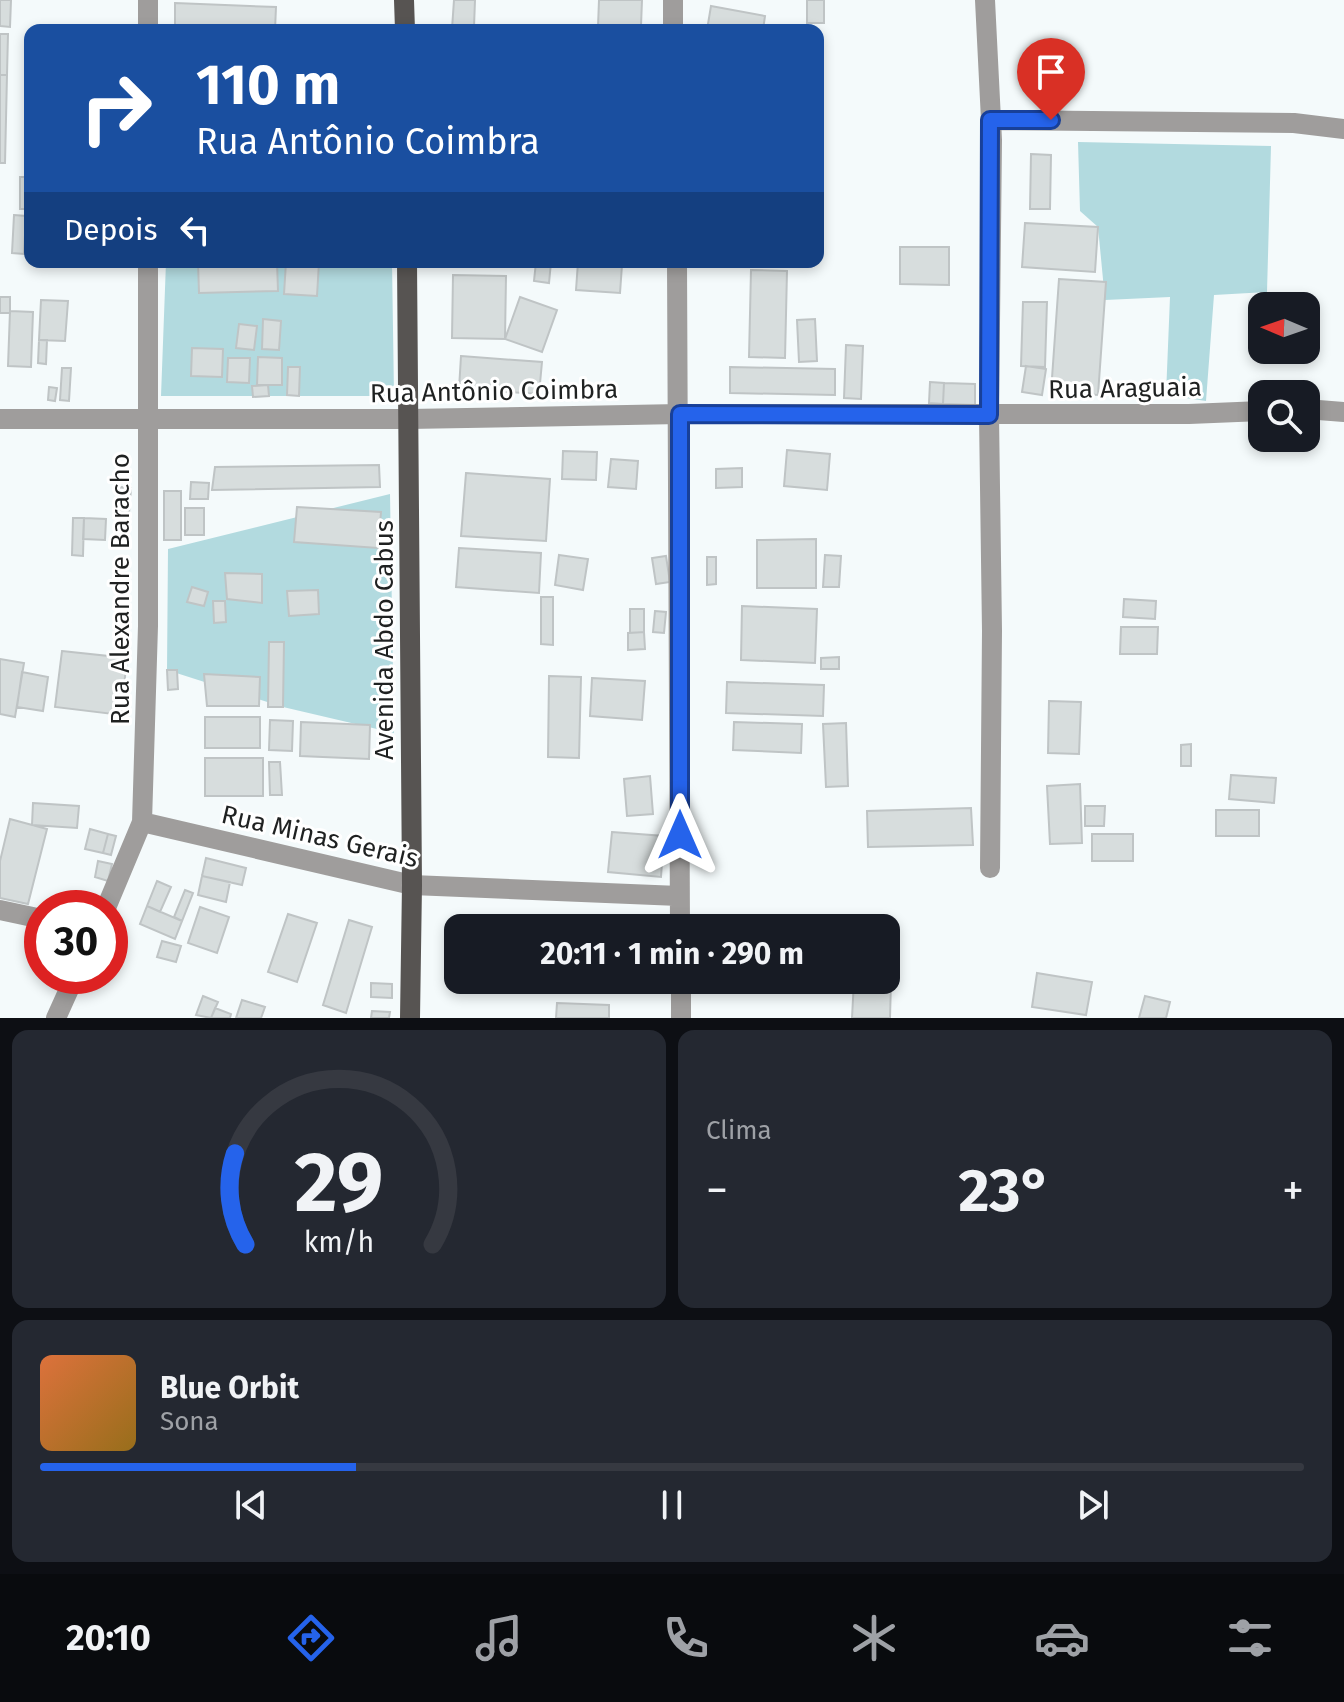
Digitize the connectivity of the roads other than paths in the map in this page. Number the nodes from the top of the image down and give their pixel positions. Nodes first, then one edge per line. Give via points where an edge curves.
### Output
1 (148, 0) edge
2 (404, 0) edge
3 (673, 0) edge
4 (985, 0) edge
5 (148, 24) edge
6 (405, 24) edge
7 (673, 24) edge
8 (990, 120) junction
9 (1344, 129) edge
10 (148, 268) edge
11 (407, 268) edge
12 (677, 268) edge
13 (1320, 410) edge
14 (1248, 412) edge
15 (1344, 412) edge
16 (680, 414) junction
17 (989, 415) junction
18 (147, 418) junction
19 (0, 419) edge
20 (409, 419) junction
21 (142, 822) junction
22 (990, 868) dead end
23 (412, 885) junction
24 (114, 890) edge
25 (679, 896) junction
26 (0, 910) edge
27 (680, 914) edge
28 (24, 915) edge
29 (67, 994) edge
30 (681, 994) edge
31 (56, 1018) edge
32 (410, 1018) edge
33 (681, 1018) edge

1 - 5 street
2 - 6 main road
3 - 7 street
4 - 8 street
8 - 9 street via 1294,123
8 - 17 street
10 - 18 street, Rua Alexandre Baracho
11 - 20 main road, Avenida Abdo Cabus
12 - 16 street
13 - 15 street
14 - 17 street, Rua Araguaia
16 - 17 street, Rua Antônio Coimbra
16 - 20 street, Rua Antônio Coimbra
16 - 25 street
17 - 22 street
18 - 19 street, Rua Antônio Coimbra
18 - 20 street, Rua Antônio Coimbra
18 - 21 street, Rua Alexandre Baracho
20 - 23 main road, Avenida Abdo Cabus
21 - 23 street, Rua Minas Gerais
21 - 24 street, Rua Alexandre Baracho
23 - 25 street, Rua Minas Gerais
23 - 32 main road, Avenida Abdo Cabus
25 - 27 street
26 - 28 street
29 - 31 street
30 - 33 street

